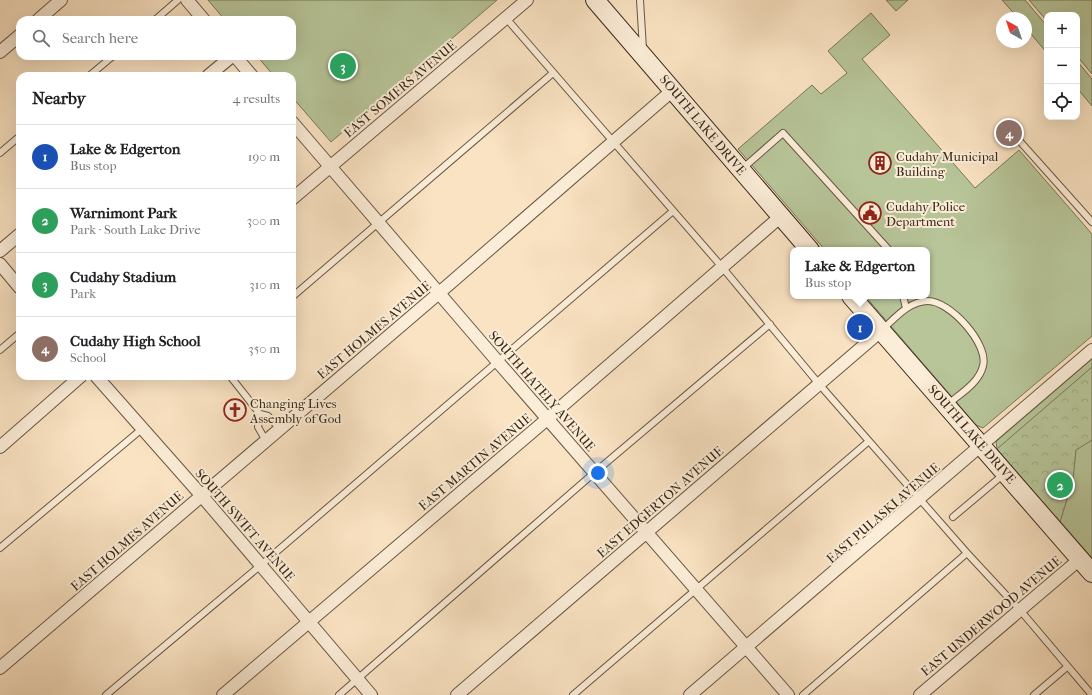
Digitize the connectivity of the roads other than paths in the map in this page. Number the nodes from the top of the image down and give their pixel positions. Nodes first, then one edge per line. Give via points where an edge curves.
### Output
1 (61, 0) edge
2 (178, 0) edge
3 (187, 0) edge
4 (526, 0) edge
5 (595, 0) edge
6 (640, 0) edge
7 (43, 16) edge
8 (160, 16) edge
9 (201, 16) edge
10 (506, 18) junction
11 (16, 38) edge
12 (0, 52) edge
13 (644, 56) junction
14 (108, 60) edge
15 (228, 60) edge
16 (237, 60) edge
17 (94, 72) edge
18 (213, 72) edge
19 (248, 72) edge
20 (554, 72) junction
21 (673, 90) junction
22 (296, 127) edge
23 (1015, 136) dead end
24 (16, 139) edge
25 (614, 142) junction
26 (0, 153) edge
27 (331, 167) junction
28 (741, 170) junction
29 (296, 196) edge
30 (673, 211) junction
31 (780, 216) junction
32 (1092, 222) edge
33 (380, 224) junction
34 (16, 237) edge
35 (807, 247) edge
36 (886, 247) edge
37 (0, 251) edge
38 (0, 264) edge
39 (722, 267) junction
40 (16, 283) edge
41 (439, 293) junction
42 (296, 294) edge
43 (854, 299) edge
44 (904, 299) edge
45 (906, 308) junction
46 (770, 324) junction
47 (882, 330) junction
48 (16, 336) edge
49 (0, 350) edge
50 (1092, 350) edge
51 (498, 362) junction
52 (77, 380) edge
53 (100, 380) edge
54 (233, 380) edge
55 (819, 384) junction
56 (946, 405) junction
57 (260, 414) junction
58 (548, 418) junction
59 (143, 428) junction
60 (280, 429) junction
61 (266, 441) junction
62 (869, 441) junction
63 (982, 446) junction
64 (0, 447) edge
65 (594, 473) junction
66 (1005, 473) junction
67 (202, 496) junction
68 (920, 499) junction
69 (953, 517) dead end
70 (646, 533) junction
71 (0, 548) edge
72 (967, 553) junction
73 (1080, 559) junction
74 (261, 565) junction
75 (1092, 573) edge
76 (697, 590) junction
77 (1020, 610) junction
78 (309, 621) junction
79 (746, 647) junction
80 (1067, 667) junction
81 (0, 668) edge
82 (358, 679) junction
83 (106, 695) edge
84 (223, 695) edge
85 (339, 695) edge
86 (371, 695) edge
87 (457, 695) edge
88 (573, 695) edge
89 (690, 695) edge
90 (788, 695) edge
91 (803, 695) edge
92 (920, 695) edge
93 (1034, 695) edge
94 (1092, 695) edge

1 - 7 street
2 - 8 lane
3 - 9 street
4 - 10 street, EAST SOMERS AVENUE
5 - 13 main road, SOUTH LAKE DRIVE
6 - 13 lane
10 - 20 lane
10 - 27 street, EAST SOMERS AVENUE
11 - 12 street
13 - 21 main road, SOUTH LAKE DRIVE
14 - 17 lane
15 - 18 street
16 - 19 street
20 - 25 lane
20 - 33 lane
21 - 25 street, EAST HOLMES AVENUE
21 - 28 main road, SOUTH LAKE DRIVE
22 - 27 street, SOUTH HATELY AVENUE
23 - 32 lane
24 - 26 lane
25 - 30 lane
25 - 41 street, EAST HOLMES AVENUE
27 - 29 street, EAST SOMERS AVENUE
27 - 33 street, SOUTH HATELY AVENUE
28 - 31 main road, SOUTH LAKE DRIVE
28 - 36 lane via 784,133
30 - 39 lane
30 - 51 lane
31 - 35 main road, SOUTH LAKE DRIVE
31 - 39 street, EAST MARTIN AVENUE
33 - 41 street, SOUTH HATELY AVENUE
33 - 42 lane
34 - 37 street
38 - 40 street
39 - 46 lane
39 - 58 street, EAST MARTIN AVENUE
41 - 51 street, SOUTH HATELY AVENUE
41 - 60 street, EAST HOLMES AVENUE
43 - 47 main road, SOUTH LAKE DRIVE
44 - 45 lane
45 - 47 lane
45 - 56 lane via 928,301 949,308 970,329 981,352 984,366 977,379
46 - 55 lane
46 - 65 lane
47 - 55 street, EAST EDGERTON AVENUE
47 - 56 main road, SOUTH LAKE DRIVE
48 - 49 lane
50 - 63 street, EAST PULASKI AVENUE
51 - 58 street, SOUTH HATELY AVENUE
51 - 74 lane
52 - 64 street
53 - 59 street, SOUTH SWIFT AVENUE
54 - 57 lane
55 - 62 lane
55 - 70 street, EAST EDGERTON AVENUE
56 - 63 main road, SOUTH LAKE DRIVE
57 - 60 lane via 268,416
57 - 61 lane via 258,427
58 - 65 street, SOUTH HATELY AVENUE
58 - 78 street, EAST MARTIN AVENUE
59 - 67 street, SOUTH SWIFT AVENUE
59 - 71 lane
60 - 61 street, EAST HOLMES AVENUE
61 - 67 street, EAST HOLMES AVENUE
62 - 68 lane
62 - 76 lane
63 - 66 main road, SOUTH LAKE DRIVE
63 - 68 street, EAST PULASKI AVENUE
65 - 70 street, SOUTH HATELY AVENUE
65 - 82 lane
66 - 69 lane
66 - 73 main road, SOUTH LAKE DRIVE
67 - 74 street, SOUTH SWIFT AVENUE
67 - 81 street, EAST HOLMES AVENUE
68 - 72 lane
68 - 79 street, EAST PULASKI AVENUE
70 - 76 street, SOUTH HATELY AVENUE
70 - 87 street, EAST EDGERTON AVENUE
72 - 77 lane
72 - 91 lane
73 - 75 main road, SOUTH LAKE DRIVE
73 - 77 street, EAST UNDERWOOD AVENUE
74 - 78 street, SOUTH SWIFT AVENUE
74 - 83 lane
76 - 79 street, SOUTH HATELY AVENUE
76 - 88 lane
77 - 80 lane
77 - 92 street, EAST UNDERWOOD AVENUE
78 - 82 street, SOUTH SWIFT AVENUE
78 - 84 street, EAST MARTIN AVENUE
79 - 89 street, EAST PULASKI AVENUE
79 - 90 street, SOUTH HATELY AVENUE
80 - 93 lane
80 - 94 lane
82 - 85 lane
82 - 86 street, SOUTH SWIFT AVENUE

